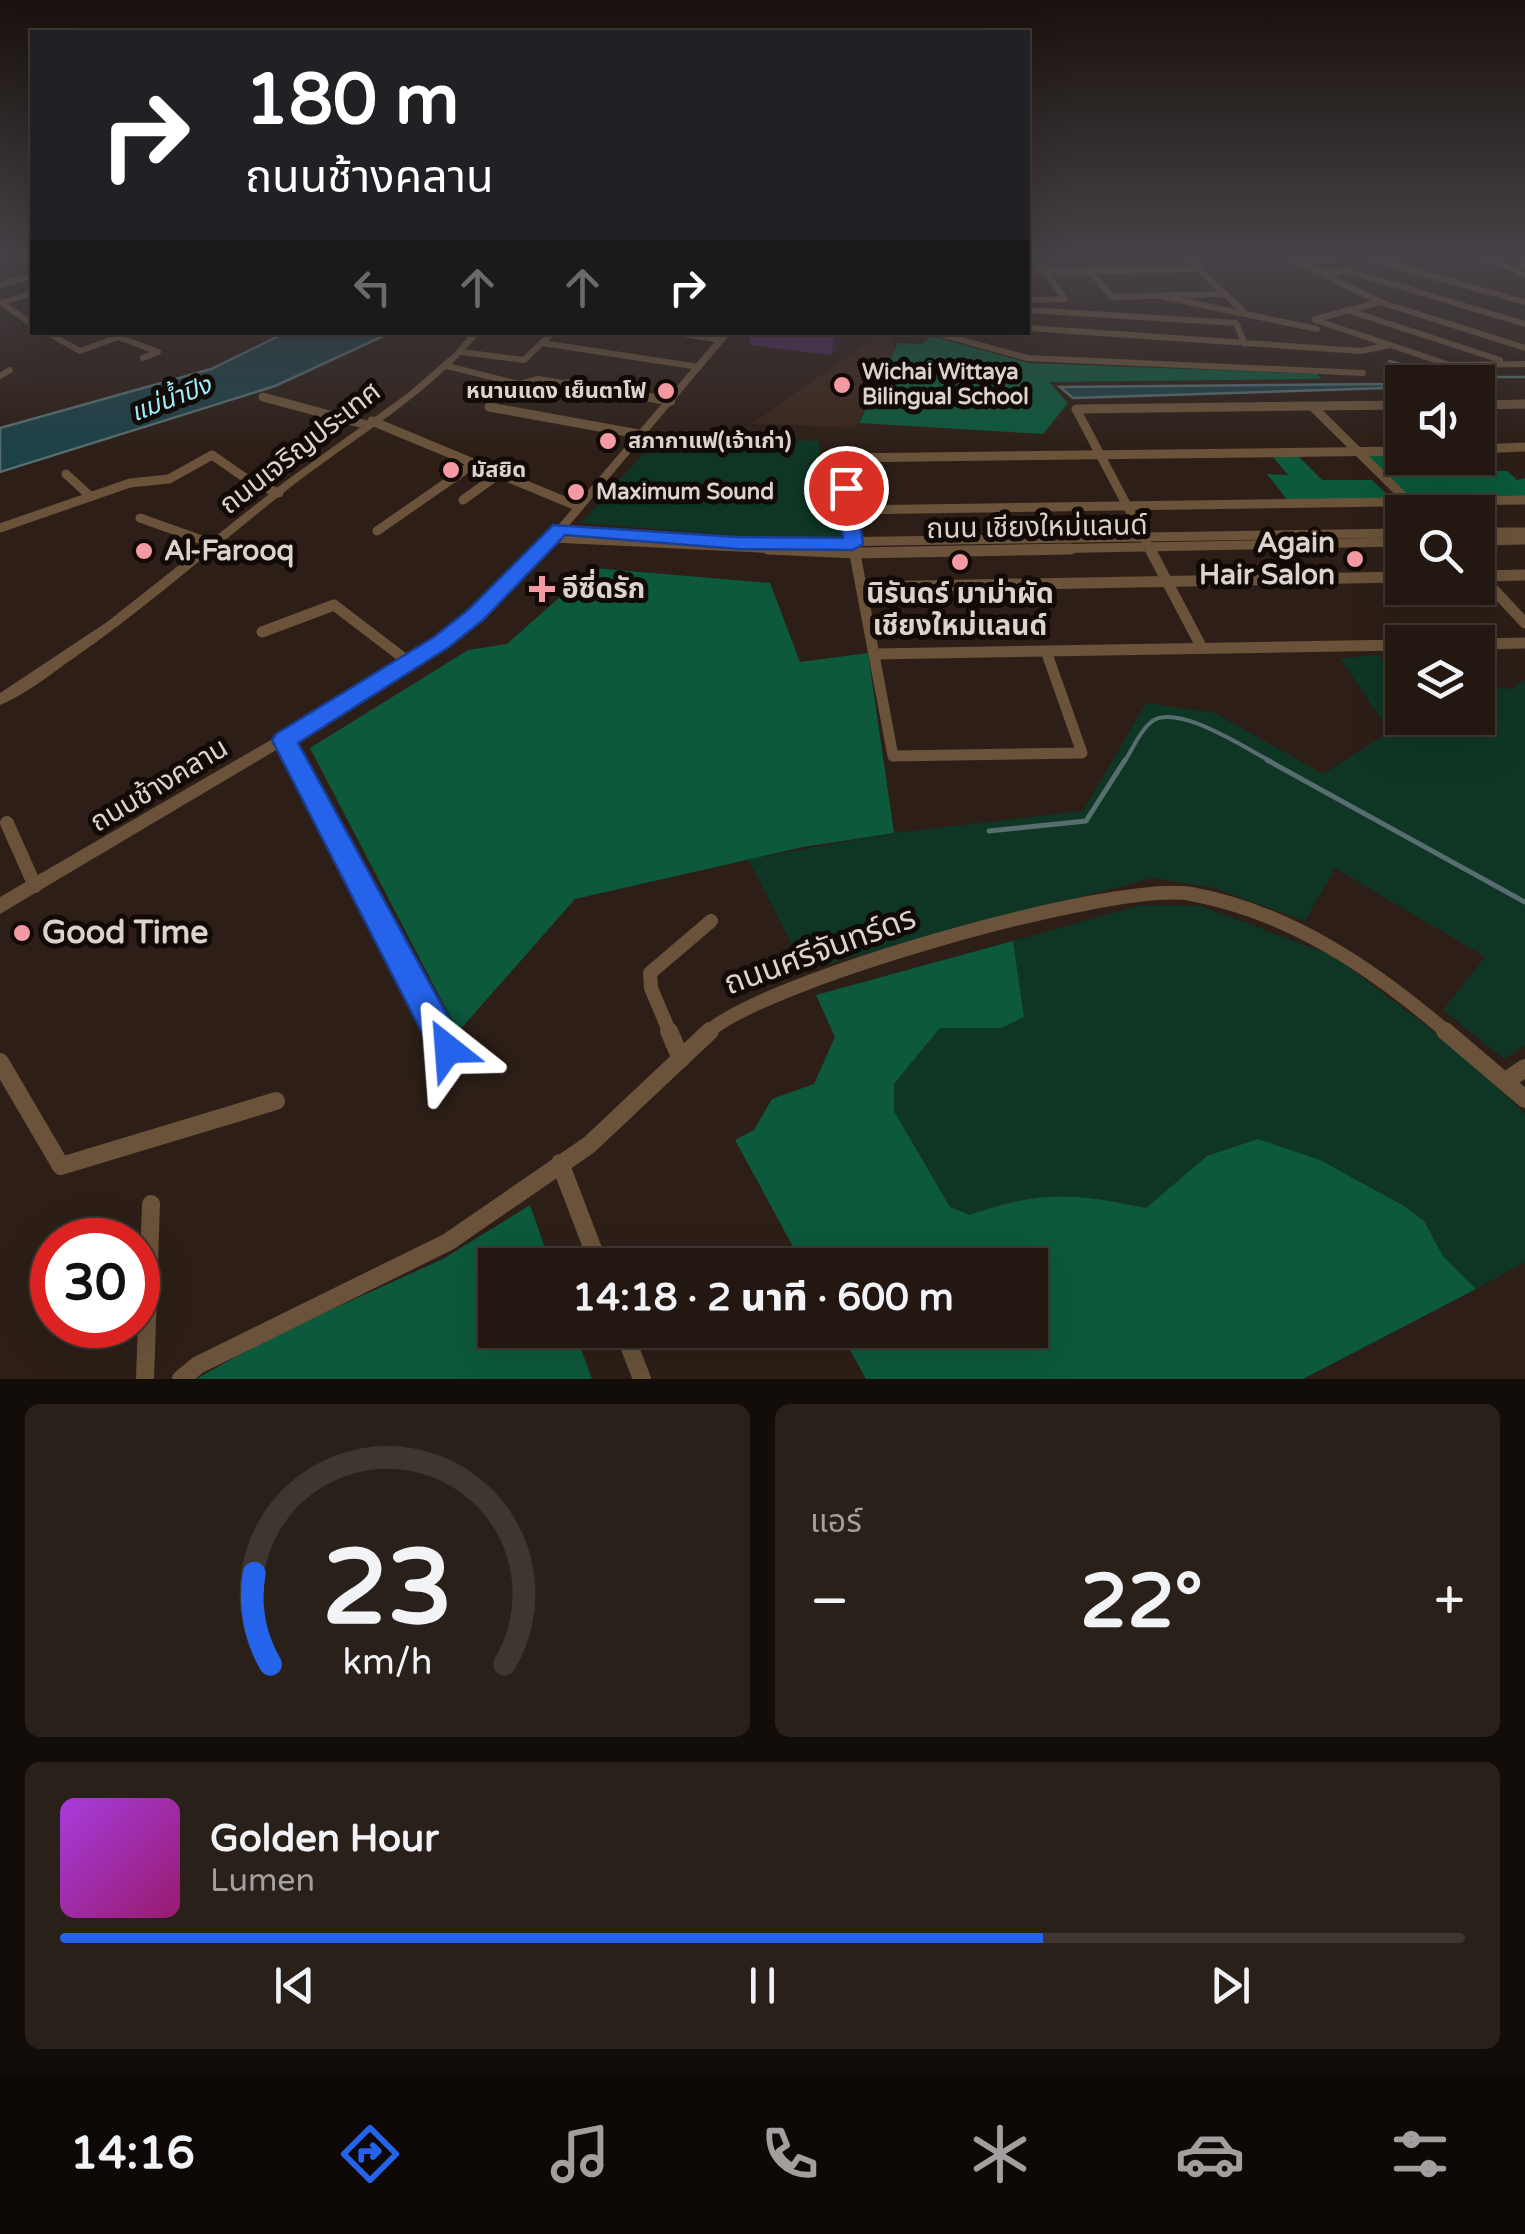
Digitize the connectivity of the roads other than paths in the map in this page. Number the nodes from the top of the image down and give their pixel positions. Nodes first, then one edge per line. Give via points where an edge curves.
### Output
1 (1194, 320) edge
2 (1277, 320) edge
3 (1316, 320) edge
4 (1379, 320) edge
5 (1438, 320) edge
6 (1030, 328) edge
7 (1317, 329) dead end
8 (51, 335) edge
9 (125, 335) edge
10 (476, 335) edge
11 (550, 335) edge
12 (946, 335) edge
13 (725, 336) edge
14 (118, 338) junction
15 (542, 343) junction
16 (1245, 344) junction
17 (1390, 345) junction
18 (1525, 348) edge
19 (1145, 351) dead end
20 (462, 352) junction
21 (144, 358) dead end
22 (1152, 364) junction
23 (1512, 364) junction
24 (1525, 364) edge
25 (447, 366) junction
26 (699, 368) junction
27 (10, 370) dead end
28 (1363, 373) dead end
29 (0, 376) edge
30 (262, 396) dead end
31 (672, 401) junction
32 (1525, 404) edge
33 (1495, 405) edge
34 (1312, 406) junction
35 (1385, 406) edge
36 (489, 407) dead end
37 (370, 423) junction
38 (644, 435) junction
39 (1495, 448) edge
40 (1525, 448) edge
41 (1385, 451) edge
42 (1356, 452) junction
43 (1100, 456) junction
44 (472, 466) junction
45 (66, 474) dead end
46 (496, 476) junction
47 (279, 493) junction
48 (1401, 495) edge
49 (90, 496) junction
50 (463, 500) dead end
51 (1525, 500) edge
52 (1495, 501) edge
53 (1385, 502) edge
54 (580, 507) junction
55 (1128, 508) junction
56 (850, 510) junction
57 (140, 518) dead end
58 (0, 528) edge
59 (377, 531) dead end
60 (1495, 532) edge
61 (1525, 532) edge
62 (556, 533) junction
63 (1385, 534) edge
64 (1495, 540) edge
65 (1525, 540) edge
66 (1385, 542) edge
67 (1146, 543) junction
68 (216, 545) junction
69 (854, 549) junction
70 (1495, 575) edge
71 (1525, 576) edge
72 (1385, 578) edge
73 (1167, 582) junction
74 (863, 587) junction
75 (1495, 592) edge
76 (1525, 623) edge
77 (262, 632) dead end
78 (1495, 644) edge
79 (1525, 644) edge
80 (1385, 645) edge
81 (1202, 648) junction
82 (1046, 651) junction
83 (875, 654) junction
84 (410, 663) junction
85 (0, 700) edge
86 (284, 740) junction
87 (893, 756) joint
88 (8, 823) dead end
89 (35, 886) junction
90 (0, 906) edge
91 (712, 922) dead end
92 (448, 1049) dead end
93 (681, 1059) junction
94 (0, 1062) edge
95 (1525, 1068) edge
96 (1506, 1081) junction
97 (1525, 1099) edge
98 (276, 1101) dead end
99 (560, 1163) junction
100 (151, 1204) dead end
101 (592, 1248) edge
102 (631, 1348) edge
103 (145, 1379) edge
104 (181, 1379) edge
105 (642, 1379) edge

1 - 16 street via 1236,323
2 - 7 street
3 - 17 street
4 - 23 street
5 - 18 street
6 - 16 street
8 - 14 street via 80,351
9 - 14 street
10 - 20 street, ถนนเจริญประเทศ
11 - 15 street
12 - 22 street via 1013,356
13 - 26 street, ถนนช้างคลาน
14 - 21 street via 158,352
15 - 20 street via 524,360
15 - 26 street
16 - 17 street via 1362,352
17 - 23 street via 1450,365
19 - 22 street
20 - 25 street, ถนนเจริญประเทศ
22 - 28 street
23 - 24 street
25 - 31 street via 519,384 538,379
25 - 37 street, ถนนเจริญประเทศ
26 - 31 street, ถนนช้างคลาน
27 - 29 street
30 - 37 street
31 - 38 street, ถนนช้างคลาน
32 - 33 street
34 - 35 street
34 - 42 street
34 - 43 street via 1076,410
36 - 38 street
37 - 44 street
37 - 47 street, ถนนเจริญประเทศ
38 - 54 street, ถนนช้างคลาน
39 - 40 street
41 - 42 street
42 - 43 street
42 - 48 street
43 - 55 street
43 - 56 street via 844,458
44 - 46 street
44 - 59 street
45 - 49 street
46 - 50 street
46 - 54 street
47 - 49 street via 212,456 170,479
47 - 68 street, ถนนเจริญประเทศ
49 - 58 street
51 - 52 street
53 - 55 street
54 - 62 street, ถนนช้างคลาน
55 - 56 street
55 - 67 street
56 - 69 street
57 - 68 street
60 - 61 street
62 - 69 street, ถนน เชียงใหม่แลนด์ via 735,550
62 - 84 street, ถนนช้างคลาน via 476,615
63 - 67 street, ถนน เชียงใหม่แลนด์
64 - 65 street
66 - 67 street, ถนน เชียงใหม่แลนด์
67 - 69 street, ถนน เชียงใหม่แลนด์
67 - 73 street
68 - 85 street, ถนนเจริญประเทศ via 114,625
69 - 74 street
70 - 71 street
72 - 73 street
73 - 74 street
73 - 81 street
74 - 83 street
75 - 76 street
77 - 84 street via 334,606
78 - 79 street
80 - 81 street
81 - 82 street
82 - 83 street
82 - 87 street via 1082,752
83 - 87 street
84 - 86 street, ถนนช้างคลาน
86 - 89 street, ถนนช้างคลาน
86 - 92 street
88 - 89 street
89 - 90 street, ถนนช้างคลาน
91 - 93 street via 650,973 650,988
93 - 96 street, ถนนศรีจันทร์ดร via 722,1019 772,994 928,943 1141,894 1188,893 1294,927 1338,950
93 - 99 street, ถนนศรีจันทร์ดร
94 - 98 street via 61,1166
95 - 96 street
96 - 97 street, ถนนศรีจันทร์ดร
99 - 101 street
99 - 104 street, ถนนศรีจันทร์ดร via 448,1242
100 - 103 street
102 - 105 street

